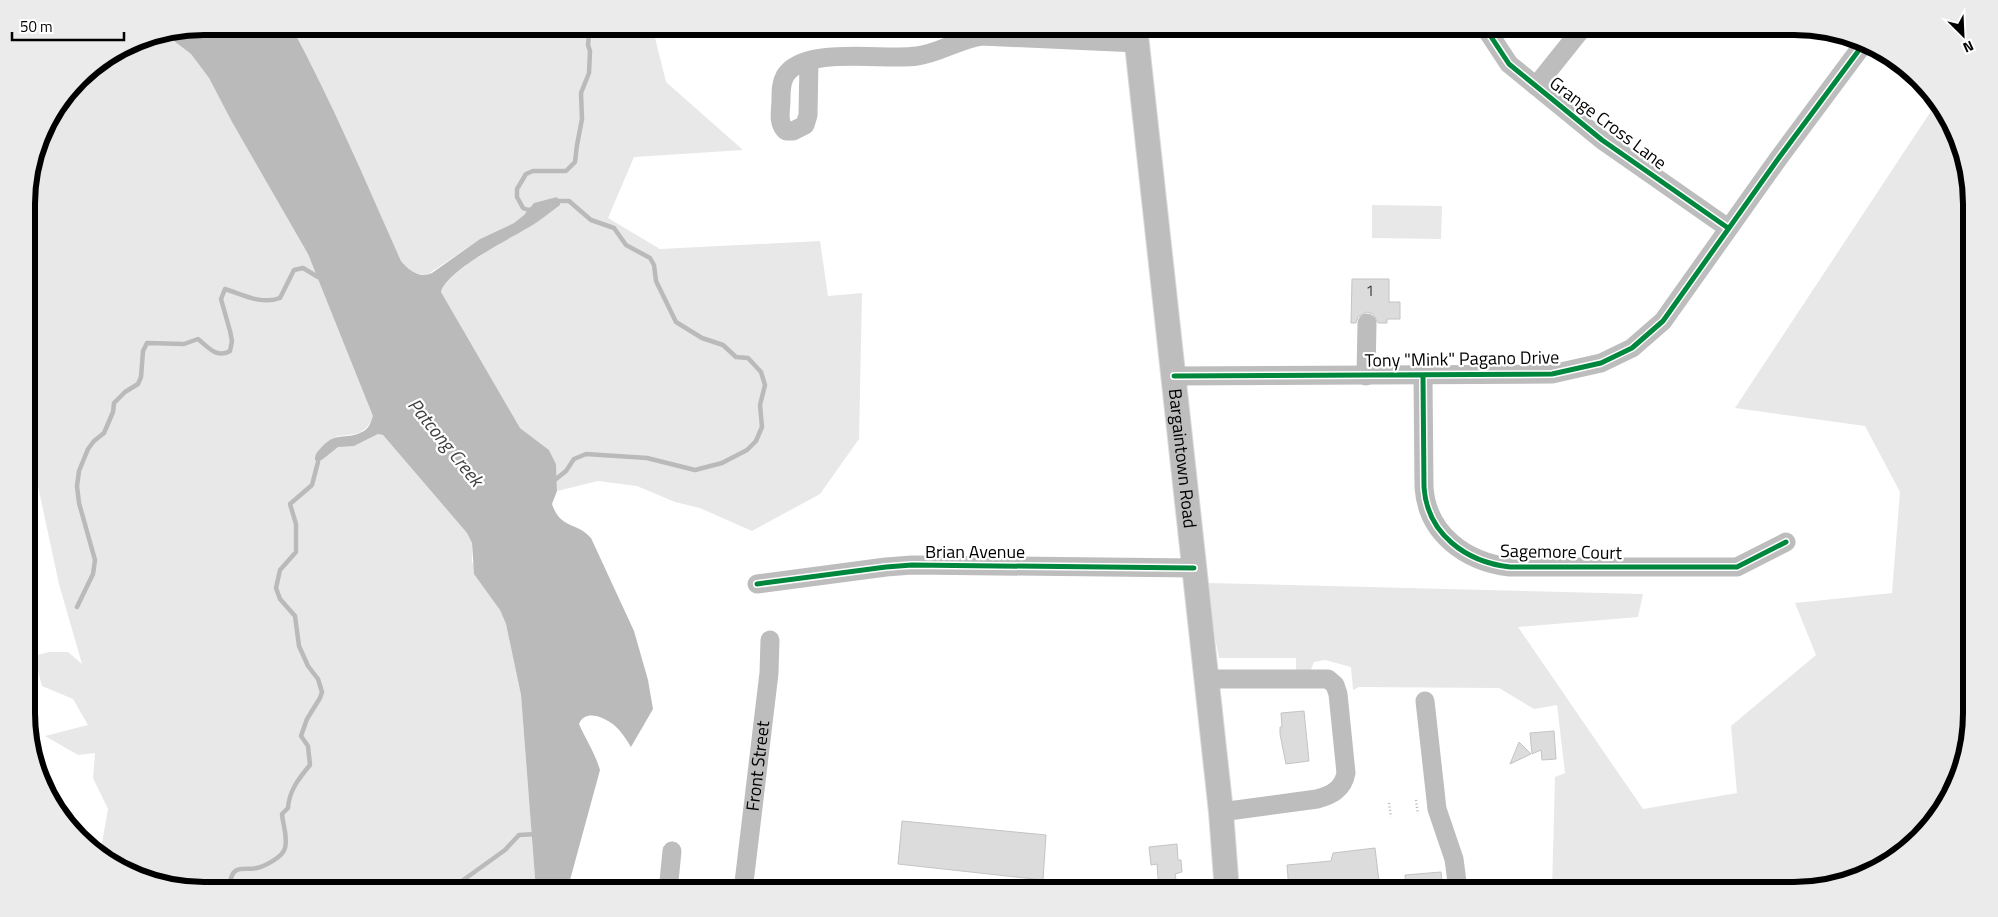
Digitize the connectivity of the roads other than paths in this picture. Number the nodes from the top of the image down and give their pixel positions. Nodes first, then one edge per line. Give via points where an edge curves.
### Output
1 (1136, 35) edge
2 (1490, 35) edge
3 (1577, 35) edge
4 (1860, 49) edge
5 (809, 61) dead end
6 (1536, 86) junction
7 (1728, 228) junction
8 (1367, 323) dead end
9 (1174, 376) junction
10 (1366, 376) junction
11 (1424, 376) junction
12 (1786, 542) dead end
13 (1194, 568) junction
14 (757, 584) dead end
15 (770, 640) dead end
16 (1206, 679) junction
17 (1425, 701) dead end
18 (1221, 812) junction
19 (672, 851) dead end
20 (669, 882) edge
21 (744, 882) edge
22 (1226, 882) edge
23 (1457, 882) edge

1 - 5 street via 982,36 915,56 829,56
1 - 9 main road, Bargaintown Road
2 - 6 street, Grange Cross Lane via 1509,64
3 - 6 street
4 - 7 street, Tony "Mink" Pagano Drive
6 - 7 street, Grange Cross Lane via 1602,140
7 - 11 street, Tony "Mink" Pagano Drive via 1663,320 1632,348 1601,364 1552,374
8 - 10 street
9 - 10 street, Tony "Mink" Pagano Drive
9 - 13 main road, Bargaintown Road
10 - 11 street, Tony "Mink" Pagano Drive
11 - 12 street, Sagemore Court via 1426,502 1443,535 1458,550 1470,556 1510,567 1737,567
13 - 14 street, Brian Avenue via 912,565
13 - 16 main road, Bargaintown Road
15 - 21 street, Front Street
16 - 18 main road, Bargaintown Road
16 - 18 street via 1328,679 1336,685 1338,694 1346,773 1339,789 1317,799
17 - 23 street via 1437,809 1454,859
18 - 22 main road, Bargaintown Road
19 - 20 street

